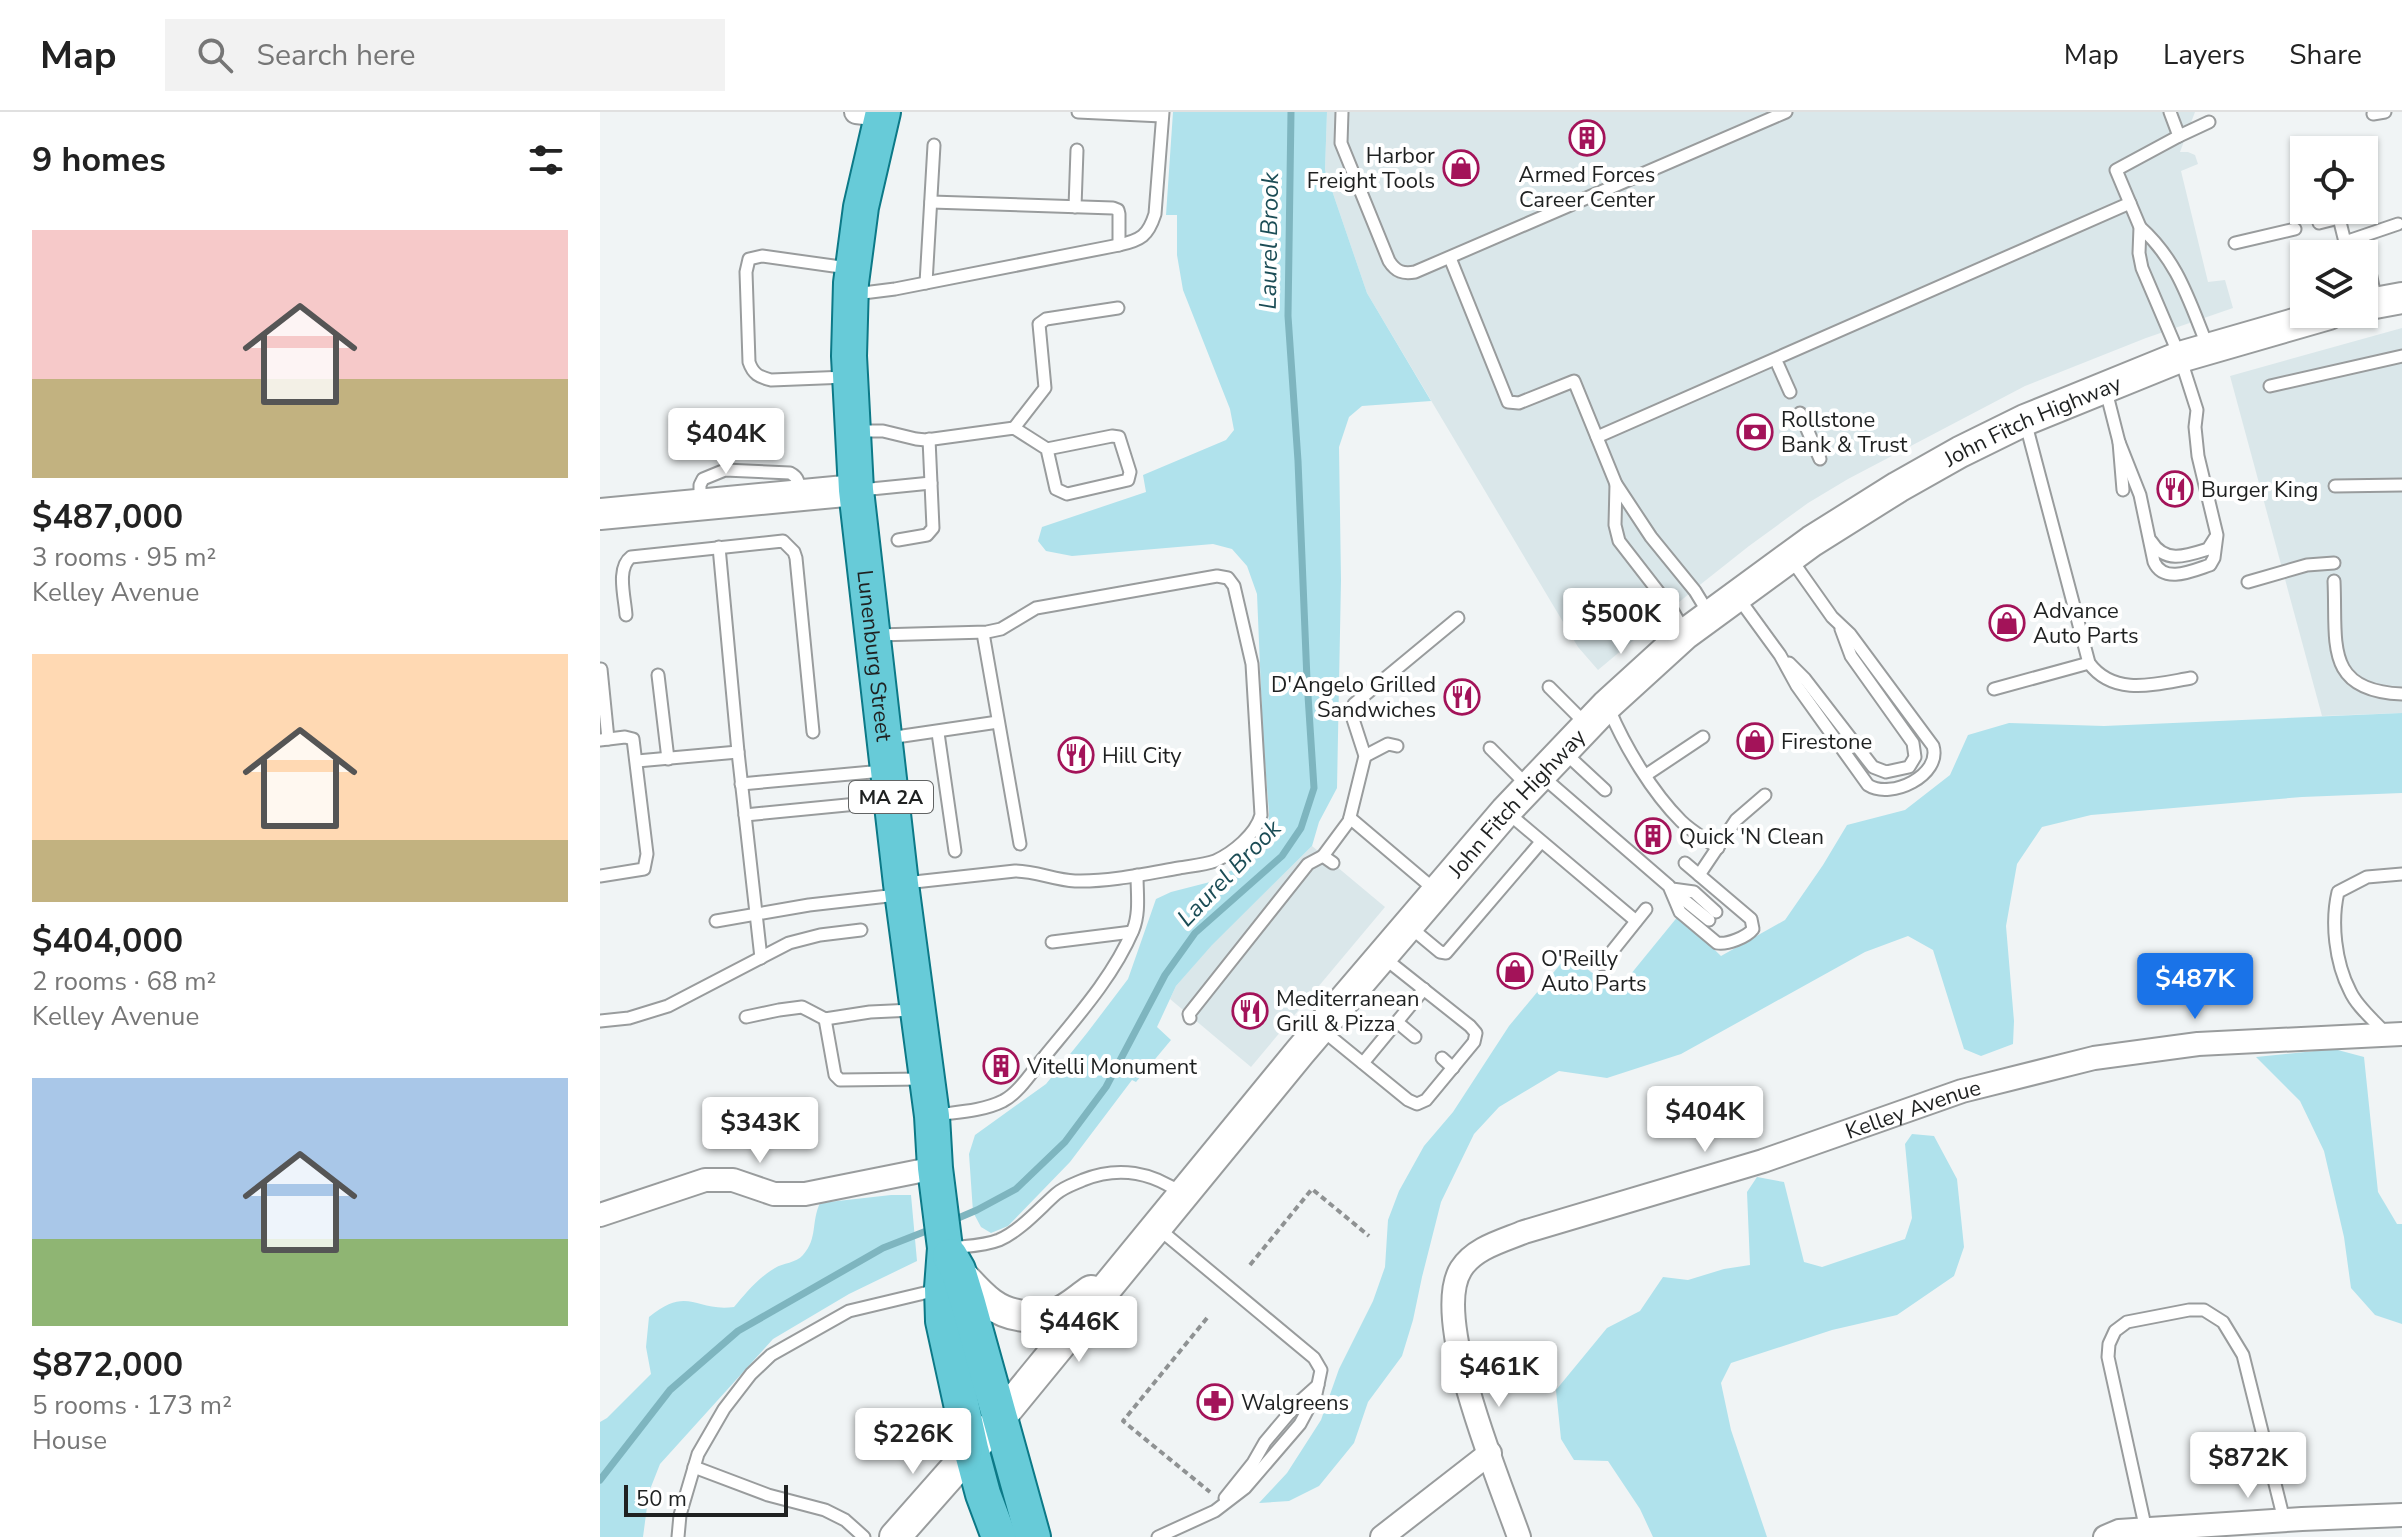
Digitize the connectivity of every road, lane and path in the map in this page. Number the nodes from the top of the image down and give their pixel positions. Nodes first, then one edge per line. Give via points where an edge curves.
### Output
1 (1078, 112) edge
2 (1342, 112) edge
3 (1786, 112) edge
4 (2170, 112) edge
5 (874, 113) edge
6 (1162, 114) edge
7 (2209, 122) dead end
8 (2179, 136) junction
9 (934, 145) dead end
10 (1077, 150) dead end
11 (931, 202) junction
12 (2130, 203) junction
13 (1075, 207) junction
14 (2340, 224) edge
15 (2398, 224) dead end
16 (2140, 227) junction
17 (2295, 229) dead end
18 (2363, 237) junction
19 (2235, 243) dead end
20 (1119, 245) junction
21 (1450, 258) junction
22 (852, 282) junction
23 (926, 283) junction
24 (2381, 302) edge
25 (1118, 308) dead end
26 (2290, 325) edge
27 (2194, 352) junction
28 (2402, 356) edge
29 (1778, 365) dead end
30 (849, 377) junction
31 (2270, 386) dead end
32 (2105, 387) junction
33 (1790, 392) dead end
34 (1800, 413) dead end
35 (2025, 420) junction
36 (1014, 428) junction
37 (853, 431) junction
38 (1597, 437) junction
39 (929, 439) junction
40 (2119, 442) junction
41 (1047, 449) junction
42 (1820, 459) dead end
43 (931, 483) junction
44 (1616, 484) junction
45 (2402, 485) edge
46 (2335, 486) dead end
47 (856, 490) junction
48 (2123, 490) dead end
49 (600, 514) edge
50 (2216, 530) junction
51 (2148, 537) junction
52 (898, 540) dead end
53 (719, 547) junction
54 (1789, 557) junction
55 (2334, 563) dead end
56 (2334, 581) dead end
57 (2248, 582) dead end
58 (1737, 596) junction
59 (1710, 614) junction
60 (626, 615) dead end
61 (1458, 618) dead end
62 (1835, 621) junction
63 (983, 633) junction
64 (1685, 634) junction
65 (872, 635) junction
66 (1780, 655) junction
67 (2089, 663) junction
68 (601, 669) edge
69 (658, 675) dead end
70 (2191, 678) dead end
71 (1549, 687) dead end
72 (1994, 689) dead end
73 (2402, 694) edge
74 (1597, 715) junction
75 (998, 722) junction
76 (813, 732) dead end
77 (938, 733) junction
78 (1703, 737) dead end
79 (604, 740) edge
80 (1397, 746) dead end
81 (1490, 748) dead end
82 (1562, 750) junction
83 (738, 752) junction
84 (1365, 756) junction
85 (668, 759) junction
86 (637, 761) junction
87 (888, 770) junction
88 (1646, 775) junction
89 (1534, 780) junction
90 (741, 784) junction
91 (1605, 790) dead end
92 (1765, 795) dead end
93 (1506, 811) junction
94 (745, 815) junction
95 (1350, 818) junction
96 (1541, 842) junction
97 (1020, 844) dead end
98 (1718, 848) junction
99 (955, 851) dead end
100 (1685, 863) dead end
101 (2402, 874) edge
102 (1137, 875) junction
103 (1699, 875) junction
104 (600, 876) edge
105 (901, 889) junction
106 (1672, 889) junction
107 (1438, 892) junction
108 (1728, 900) junction
109 (1646, 909) dead end
110 (756, 915) junction
111 (1708, 920) junction
112 (716, 921) dead end
113 (1636, 921) junction
114 (1409, 926) junction
115 (861, 930) dead end
116 (1132, 932) junction
117 (1052, 942) dead end
118 (1383, 957) junction
119 (761, 958) junction
120 (1602, 964) dead end
121 (1424, 989) junction
122 (917, 1009) junction
123 (746, 1017) dead end
124 (1190, 1018) dead end
125 (825, 1019) junction
126 (600, 1021) edge
127 (1397, 1022) junction
128 (1320, 1029) junction
129 (2394, 1034) edge
130 (1415, 1037) dead end
131 (1442, 1058) dead end
132 (1363, 1063) junction
133 (1453, 1068) junction
134 (927, 1079) junction
135 (932, 1116) junction
136 (937, 1181) junction
137 (1182, 1194) junction
138 (600, 1215) edge
139 (1156, 1227) junction
140 (1369, 1236) dead end
141 (1250, 1265) dead end
142 (948, 1269) junction
143 (1116, 1275) junction
144 (1207, 1318) dead end
145 (1000, 1418) junction
146 (971, 1449) junction
147 (1490, 1453) junction
148 (694, 1467) junction
149 (1214, 1495) dead end
150 (2402, 1515) edge
151 (2284, 1520) junction
152 (2146, 1530) junction
153 (678, 1537) edge
154 (864, 1537) edge
155 (895, 1537) edge
156 (999, 1537) edge
157 (1033, 1537) edge
158 (1158, 1537) edge
159 (1382, 1537) edge
160 (1519, 1537) edge
161 (2105, 1537) edge

1 - 6 lane
2 - 21 lane via 1341,143 1393,268 1406,274
3 - 21 lane
4 - 8 lane
5 - 22 main road, Lunenburg Street / MA 2A
6 - 20 lane via 1150,230
7 - 8 lane
8 - 12 lane via 2116,170
9 - 11 lane
10 - 13 lane
11 - 13 lane
11 - 23 lane
12 - 16 lane
12 - 38 lane
13 - 20 lane via 1118,210
14 - 18 lane via 2345,242
15 - 18 lane
16 - 27 lane via 2142,268
16 - 27 lane via 2173,265
17 - 19 lane
18 - 24 lane
20 - 23 lane
21 - 38 lane via 1508,402 1519,403 1574,381
22 - 23 lane
22 - 30 main road, Lunenburg Street / MA 2A
22 - 30 lane via 762,256 749,259 746,272 749,362 756,374 771,380
25 - 36 lane via 1039,324 1045,388
26 - 27 main road, John Fitch Highway
27 - 32 main road, John Fitch Highway
27 - 50 lane via 2196,447
28 - 31 lane
29 - 33 lane
30 - 37 main road, Lunenburg Street / MA 2A
32 - 35 main road, John Fitch Highway
32 - 40 lane
34 - 42 lane
35 - 54 main road, John Fitch Highway via 1898,487
35 - 67 lane
36 - 39 lane
36 - 41 lane
37 - 39 lane
37 - 47 main road, Lunenburg Street / MA 2A
38 - 44 lane
39 - 43 lane
40 - 48 lane
40 - 51 lane via 2140,495
41 - 41 lane via 1061,493 1128,480 1119,437
43 - 47 lane
43 - 52 lane via 931,532
44 - 59 lane
44 - 64 lane via 1619,541
45 - 46 lane
47 - 49 main road
47 - 65 main road, Lunenburg Street / MA 2A
50 - 51 lane via 2208,549 2174,557 2161,554
50 - 51 lane via 2210,565 2171,575 2156,567
53 - 60 lane via 627,559 622,570
53 - 76 lane via 783,541 794,552
53 - 83 lane
54 - 58 main road, John Fitch Highway
54 - 62 lane
55 - 57 lane
56 - 73 lane via 2342,669 2358,685
58 - 59 main road, John Fitch Highway
58 - 66 lane
59 - 64 main road, John Fitch Highway
61 - 84 lane via 1354,704 1352,716
62 - 66 lane via 1851,656 1913,743 1915,757 1905,769 1886,772 1873,767
62 - 66 lane via 1933,746 1932,764 1911,782 1890,790 1868,785
63 - 65 lane
63 - 75 lane
63 - 102 lane via 1001,629 1036,608 1217,576 1231,582 1252,664 1259,823 1216,860
64 - 74 main road, John Fitch Highway
65 - 87 main road, Lunenburg Street / MA 2A
67 - 70 lane via 2109,681 2124,686
67 - 72 lane
68 - 79 lane
69 - 85 lane
71 - 74 lane
74 - 82 main road, John Fitch Highway
74 - 88 lane via 1621,736
75 - 77 lane
75 - 97 lane
77 - 87 lane
77 - 99 lane
78 - 88 lane
79 - 86 lane via 633,739
80 - 84 lane via 1388,744
81 - 89 lane
82 - 89 main road, John Fitch Highway
82 - 91 lane
83 - 85 lane
83 - 90 lane
84 - 95 lane
85 - 86 lane
86 - 104 lane via 646,865 639,871
87 - 90 lane
87 - 94 lane
87 - 105 main road, Lunenburg Street / MA 2A
88 - 98 lane via 1681,821
89 - 93 main road, John Fitch Highway
89 - 106 lane
90 - 94 lane
92 - 98 lane via 1736,820
93 - 96 lane
93 - 107 main road, John Fitch Highway
94 - 110 lane
95 - 107 lane
95 - 124 lane via 1328,860 1308,864
96 - 113 lane
96 - 114 lane via 1446,953
98 - 103 lane
100 - 103 lane
101 - 129 lane via 2367,877 2338,892 2334,911 2339,958 2350,993
102 - 105 lane via 1078,881 1015,871
102 - 116 lane
103 - 108 lane
105 - 110 lane
105 - 122 main road, Lunenburg Street / MA 2A
106 - 111 lane via 1694,892
106 - 111 lane via 1677,909
107 - 114 main road, John Fitch Highway
108 - 111 lane
108 - 111 lane via 1751,919 1752,931 1719,944
109 - 113 lane
110 - 112 lane
110 - 119 lane
113 - 120 lane
114 - 118 main road, John Fitch Highway
115 - 119 lane via 804,938
116 - 117 lane
116 - 135 lane via 1078,1015 1019,1088 990,1106
118 - 121 lane
118 - 128 main road, John Fitch Highway
119 - 126 lane via 668,1006
121 - 127 lane
121 - 133 lane via 1476,1033
122 - 125 lane
122 - 134 main road, Lunenburg Street / MA 2A
123 - 125 lane via 802,1007
125 - 134 lane via 840,1080
127 - 130 lane
127 - 132 lane
128 - 132 lane
128 - 137 main road, John Fitch Highway
129 - 147 street, Kelley Avenue via 2198,1044 2062,1065 1962,1091 1763,1161 1499,1241 1460,1270 1453,1315 1467,1387
131 - 133 lane
132 - 133 lane via 1417,1104
134 - 135 main road, Lunenburg Street / MA 2A
135 - 136 main road, Lunenburg Street / MA 2A
136 - 138 street via 774,1194 733,1180 705,1180
136 - 142 main road, Lunenburg Street / MA 2A
137 - 139 main road, John Fitch Highway
137 - 142 lane via 1143,1175 1105,1173 1060,1191 1002,1239
139 - 143 main road, John Fitch Highway
139 - 158 lane via 1314,1358 1321,1370 1300,1424 1245,1488 1215,1511
140 - 141 path via 1312,1189
142 - 143 main road via 1000,1310 1041,1317 1064,1310
142 - 145 main road, Lunenburg Street / MA 2A
142 - 146 main road, Lunenburg Street / MA 2A via 943,1321
142 - 148 lane via 849,1311 771,1355 724,1409
143 - 145 main road, John Fitch Highway
144 - 149 path via 1123,1421
145 - 146 main road, John Fitch Highway
145 - 157 main road, Lunenburg Street / MA 2A
146 - 155 main road, John Fitch Highway
146 - 156 main road, Lunenburg Street / MA 2A
147 - 159 street
147 - 160 street
148 - 153 lane
148 - 154 lane via 825,1510
150 - 151 street
151 - 152 street
151 - 152 lane via 2243,1355 2223,1322 2204,1310 2189,1310 2127,1322 2109,1344
152 - 161 street

